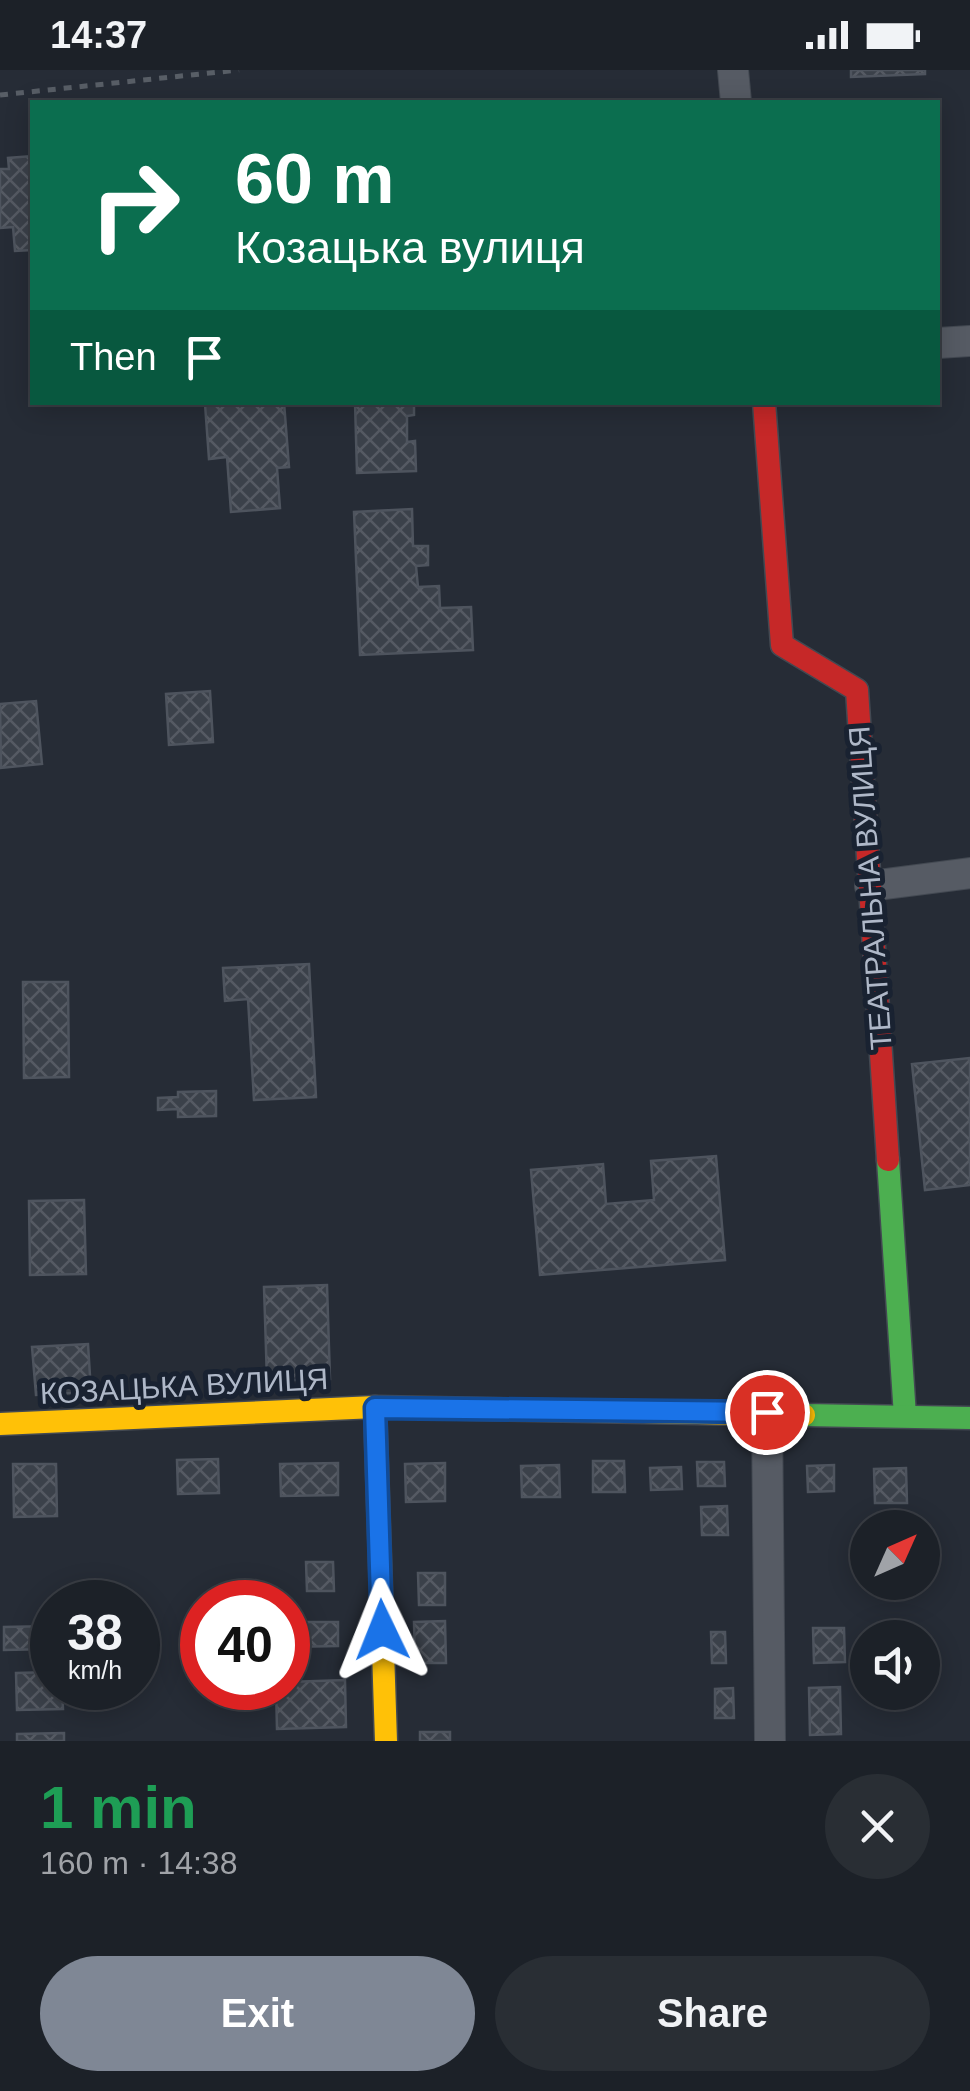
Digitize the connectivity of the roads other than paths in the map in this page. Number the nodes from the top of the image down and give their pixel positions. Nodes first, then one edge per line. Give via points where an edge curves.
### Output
1 (733, 70) edge
2 (736, 100) edge
3 (970, 340) edge
4 (940, 343) edge
5 (764, 405) edge
6 (970, 874) edge
7 (870, 886) junction
8 (375, 1408) junction
9 (767, 1412) junction
10 (905, 1416) junction
11 (970, 1418) edge
12 (0, 1424) edge
13 (386, 1741) edge
14 (770, 1741) edge

1 - 2 street
3 - 4 street
5 - 7 street, ТЕАТРАЛЬНА ВУЛИЦЯ via 782,644 857,690
6 - 7 street
7 - 10 street, ТЕАТРАЛЬНА ВУЛИЦЯ
8 - 9 street, КОЗАЦЬКА ВУЛИЦЯ
8 - 12 street, КОЗАЦЬКА ВУЛИЦЯ
8 - 13 street
9 - 10 street, КОЗАЦЬКА ВУЛИЦЯ
9 - 14 street
10 - 11 street, КОЗАЦЬКА ВУЛИЦЯ

